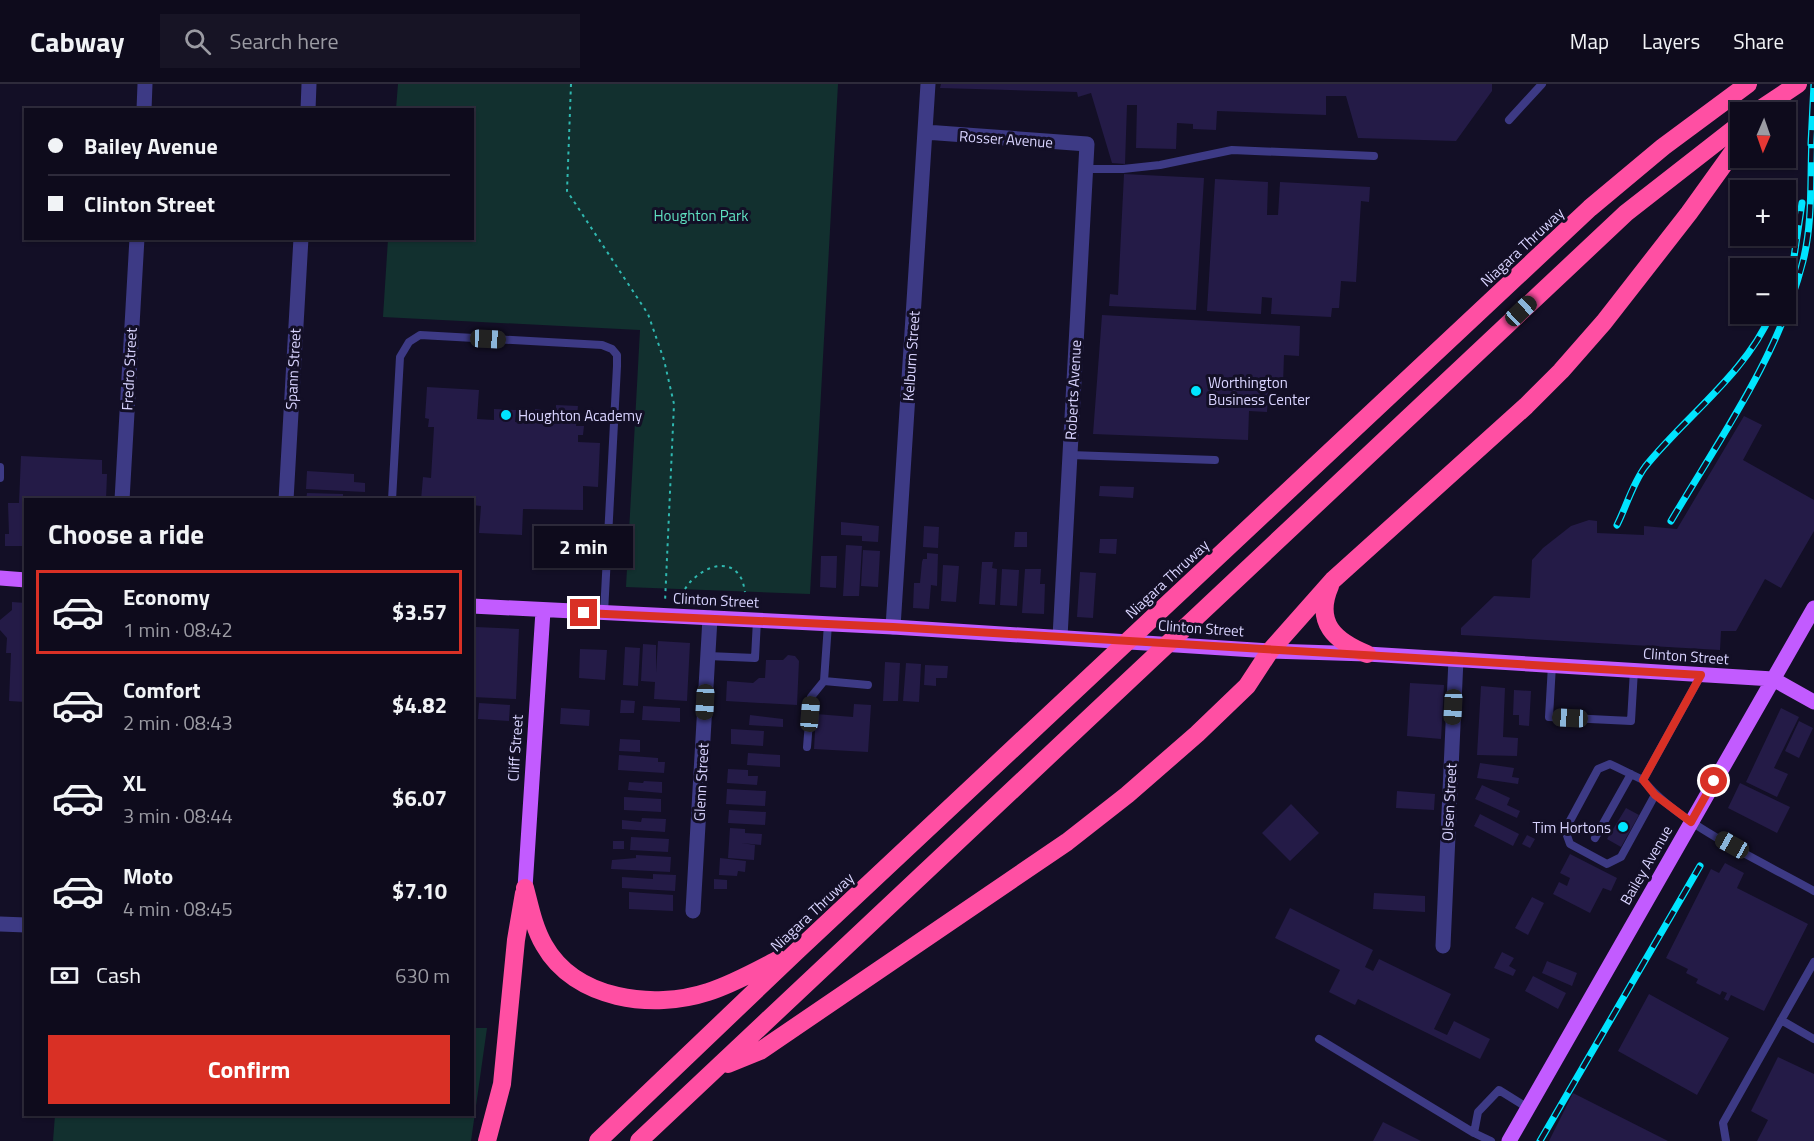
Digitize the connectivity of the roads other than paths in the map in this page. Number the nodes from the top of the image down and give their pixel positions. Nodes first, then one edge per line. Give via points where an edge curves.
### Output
1 (145, 84) edge
2 (309, 84) edge
3 (927, 84) edge
4 (1542, 84) edge
5 (1748, 84) edge
6 (1798, 84) edge
7 (1778, 97) junction
8 (1771, 102) edge
9 (1773, 102) edge
10 (144, 108) edge
11 (308, 108) edge
12 (1509, 120) dead end
13 (1730, 131) edge
14 (925, 132) junction
15 (1087, 144) joint
16 (1374, 156) dead end
17 (1730, 156) edge
18 (1085, 169) junction
19 (137, 240) edge
20 (301, 240) edge
21 (1070, 455) junction
22 (1215, 460) dead end
23 (0, 467) edge
24 (0, 478) edge
25 (122, 498) edge
26 (286, 498) edge
27 (392, 498) edge
28 (0, 578) edge
29 (24, 580) edge
30 (1333, 580) junction
31 (474, 606) edge
32 (1814, 608) edge
33 (543, 611) junction
34 (604, 613) junction
35 (710, 618) junction
36 (757, 620) junction
37 (828, 624) junction
38 (893, 627) junction
39 (1060, 637) junction
40 (1270, 651) junction
41 (1367, 654) junction
42 (708, 656) junction
43 (1456, 659) junction
44 (1552, 665) junction
45 (1634, 670) junction
46 (1701, 675) junction
47 (1773, 679) junction
48 (824, 681) junction
49 (868, 685) dead end
50 (1814, 702) edge
51 (807, 747) dead end
52 (1631, 774) junction
53 (1643, 780) junction
54 (1655, 795) junction
55 (1691, 822) junction
56 (1595, 838) dead end
57 (525, 888) junction
58 (1814, 891) edge
59 (693, 910) dead end
60 (0, 924) edge
61 (24, 925) edge
62 (1443, 946) dead end
63 (797, 951) junction
64 (1814, 962) edge
65 (1781, 1020) junction
66 (1319, 1039) dead end
67 (1814, 1039) edge
68 (715, 1070) junction
69 (1528, 1108) junction
70 (1474, 1133) junction
71 (487, 1141) edge
72 (598, 1141) edge
73 (639, 1141) edge
74 (1491, 1141) edge
75 (1509, 1141) edge
76 (1726, 1141) edge

1 - 10 street
2 - 11 street
3 - 14 street, Kelburn Street
4 - 12 lane
5 - 63 highway, Niagara Thruway via 1707,112 1590,208
6 - 7 highway
7 - 8 highway
7 - 9 highway
13 - 68 highway via 1626,213
14 - 15 street, Rosser Avenue
14 - 38 street, Kelburn Street
15 - 18 street, Roberts Avenue
16 - 18 lane via 1232,150 1161,165
17 - 30 highway via 1604,322 1561,371
18 - 21 street, Roberts Avenue
19 - 25 street, Fredro Street
20 - 26 street, Spann Street
21 - 22 lane
21 - 39 street, Roberts Avenue
23 - 24 lane
27 - 34 lane via 400,357 409,342 420,335 602,345 612,349 617,355 617,366
28 - 29 main road
30 - 40 highway
30 - 41 highway via 1325,597 1324,616 1334,636
31 - 33 main road, Clinton Street
32 - 47 main road, Bailey Avenue
33 - 34 main road, Clinton Street
33 - 57 main road, Cliff Street
34 - 35 main road, Clinton Street
35 - 36 main road, Clinton Street
35 - 42 street, Glenn Street
36 - 37 main road, Clinton Street
36 - 42 lane via 755,658
37 - 38 main road, Clinton Street
37 - 48 lane
38 - 39 main road, Clinton Street
39 - 40 main road, Clinton Street
40 - 41 main road, Clinton Street
40 - 68 highway via 1247,686 1197,734 1067,842 760,1051
41 - 43 main road, Clinton Street
42 - 59 street, Glenn Street
43 - 44 main road, Clinton Street
43 - 62 street, Olsen Street
44 - 45 main road, Clinton Street
44 - 45 lane via 1549,717 1631,721
45 - 46 main road, Clinton Street
46 - 47 main road, Clinton Street
46 - 53 lane
47 - 50 main road, Clinton Street
47 - 55 main road, Bailey Avenue
48 - 49 lane
48 - 51 lane via 812,698
52 - 53 lane
52 - 54 lane via 1610,764 1598,769 1565,830 1570,844 1607,864 1620,857
52 - 56 lane
53 - 54 lane
54 - 55 lane
55 - 58 lane
55 - 69 main road, Bailey Avenue
57 - 63 highway via 543,944 552,957 587,986 616,995 637,999 688,998 710,992
57 - 71 highway via 502,1084
60 - 61 street
63 - 72 highway, Niagara Thruway
64 - 65 lane
65 - 67 lane
65 - 76 lane via 1723,1123
66 - 70 lane
68 - 73 highway
69 - 70 lane via 1499,1089 1478,1112
69 - 75 main road, Bailey Avenue
70 - 74 lane

